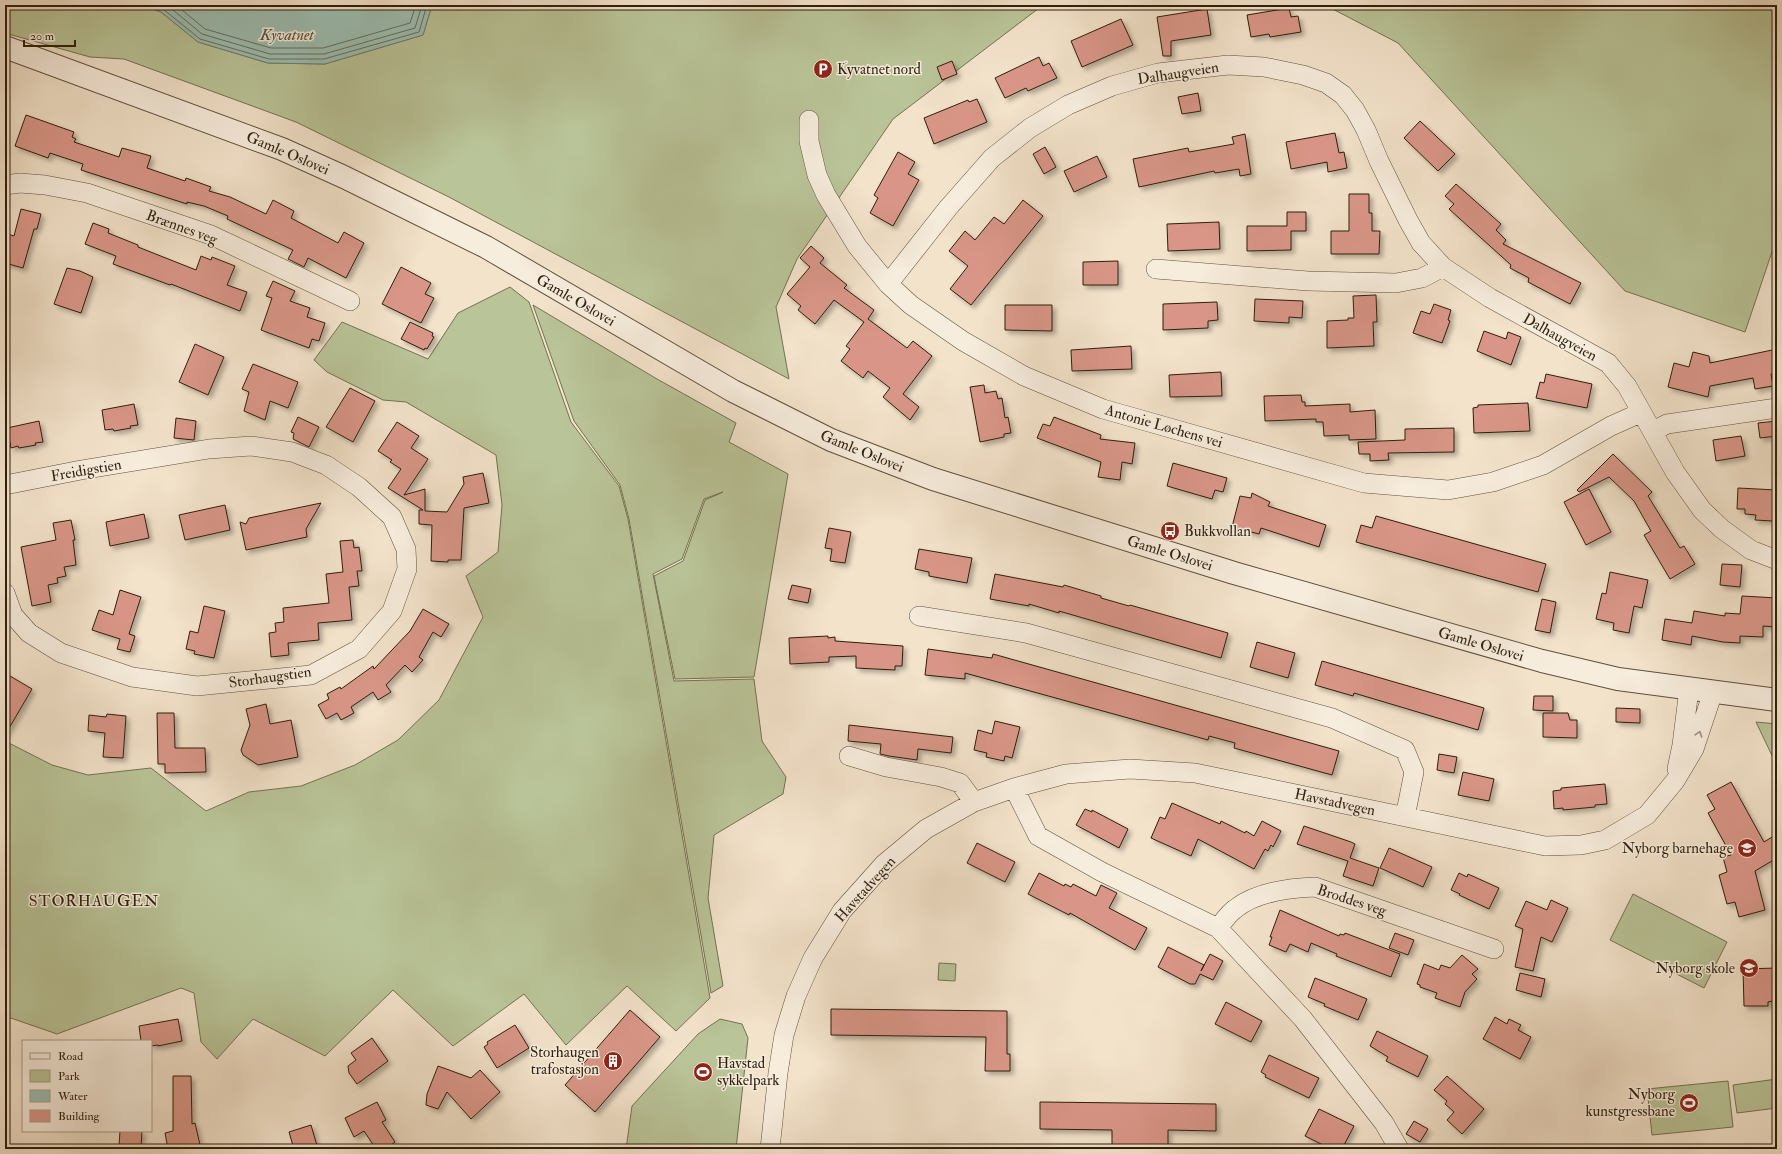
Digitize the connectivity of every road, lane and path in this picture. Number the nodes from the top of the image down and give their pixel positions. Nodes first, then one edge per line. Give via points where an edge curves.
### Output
1 (5, 47) edge
2 (809, 120) dead end
3 (5, 185) edge
4 (1443, 267) junction
5 (1156, 269) dead end
6 (888, 284) junction
7 (350, 301) dead end
8 (1777, 408) edge
9 (1640, 413) junction
10 (1653, 431) junction
11 (167, 456) joint
12 (5, 485) edge
13 (1777, 560) edge
14 (5, 593) edge
15 (919, 616) dead end
16 (1688, 689) junction
17 (1713, 692) junction
18 (1777, 700) edge
19 (849, 756) dead end
20 (1675, 781) junction
21 (1014, 788) junction
22 (974, 802) junction
23 (1406, 817) junction
24 (1218, 928) junction
25 (1494, 949) dead end
26 (770, 1149) edge
27 (1399, 1149) edge

1 - 16 street, Gamle Oslovei via 282,149 344,177 486,247 733,391 831,440 933,480 1234,573 1542,661 1618,679
2 - 6 street, Antonie Løchens vei via 809,142 817,175 826,195 857,246
3 - 7 street, Brænnes veg via 45,185 87,194 182,225 211,235
4 - 5 street via 1422,278 1396,283 1308,281
4 - 6 street, Dalhaugveien via 1421,243 1366,130 1343,95 1326,83 1302,75 1264,67 1228,65 1158,74 1112,86 1068,105 1030,128 992,158 948,208
4 - 9 street, Dalhaugveien via 1490,298 1608,363 1627,386
6 - 9 street, Antonie Løchens vei via 911,306 970,345 1024,376 1103,410 1364,483 1448,490 1493,482 1543,465 1611,426
8 - 10 street via 1667,424
9 - 10 street, Dalhaugveien
10 - 13 street, Dalhaugveien via 1674,472 1702,510 1722,529 1751,550
11 - 12 street, Freidigstien
11 - 14 street, Storhaugstien via 251,446 285,451 326,465 358,486 392,517 406,549 407,569 392,611 359,649 311,675 197,686 132,677 61,653 29,633 13,615
15 - 23 street via 1026,633 1332,718 1405,750 1414,772
16 - 17 street, Gamle Oslovei
16 - 20 street, Havstadvegen
17 - 18 street, Gamle Oslovei
20 -> 17 street, Havstadvegen via 1694,750
19 - 22 street via 886,767 941,777 960,784
20 - 23 street, Havstadvegen via 1647,816 1605,840 1581,846 1545,846
21 - 22 street, Havstadvegen
21 - 23 street, Havstadvegen via 1073,773 1130,769 1194,773
21 - 24 street via 1038,836 1102,872
22 - 26 street, Havstadvegen via 926,829 884,864 842,911 813,958 796,996 784,1035
24 - 25 street, Broddes veg via 1234,910 1255,897 1293,888 1315,887
24 - 27 street via 1303,1019 1384,1123

